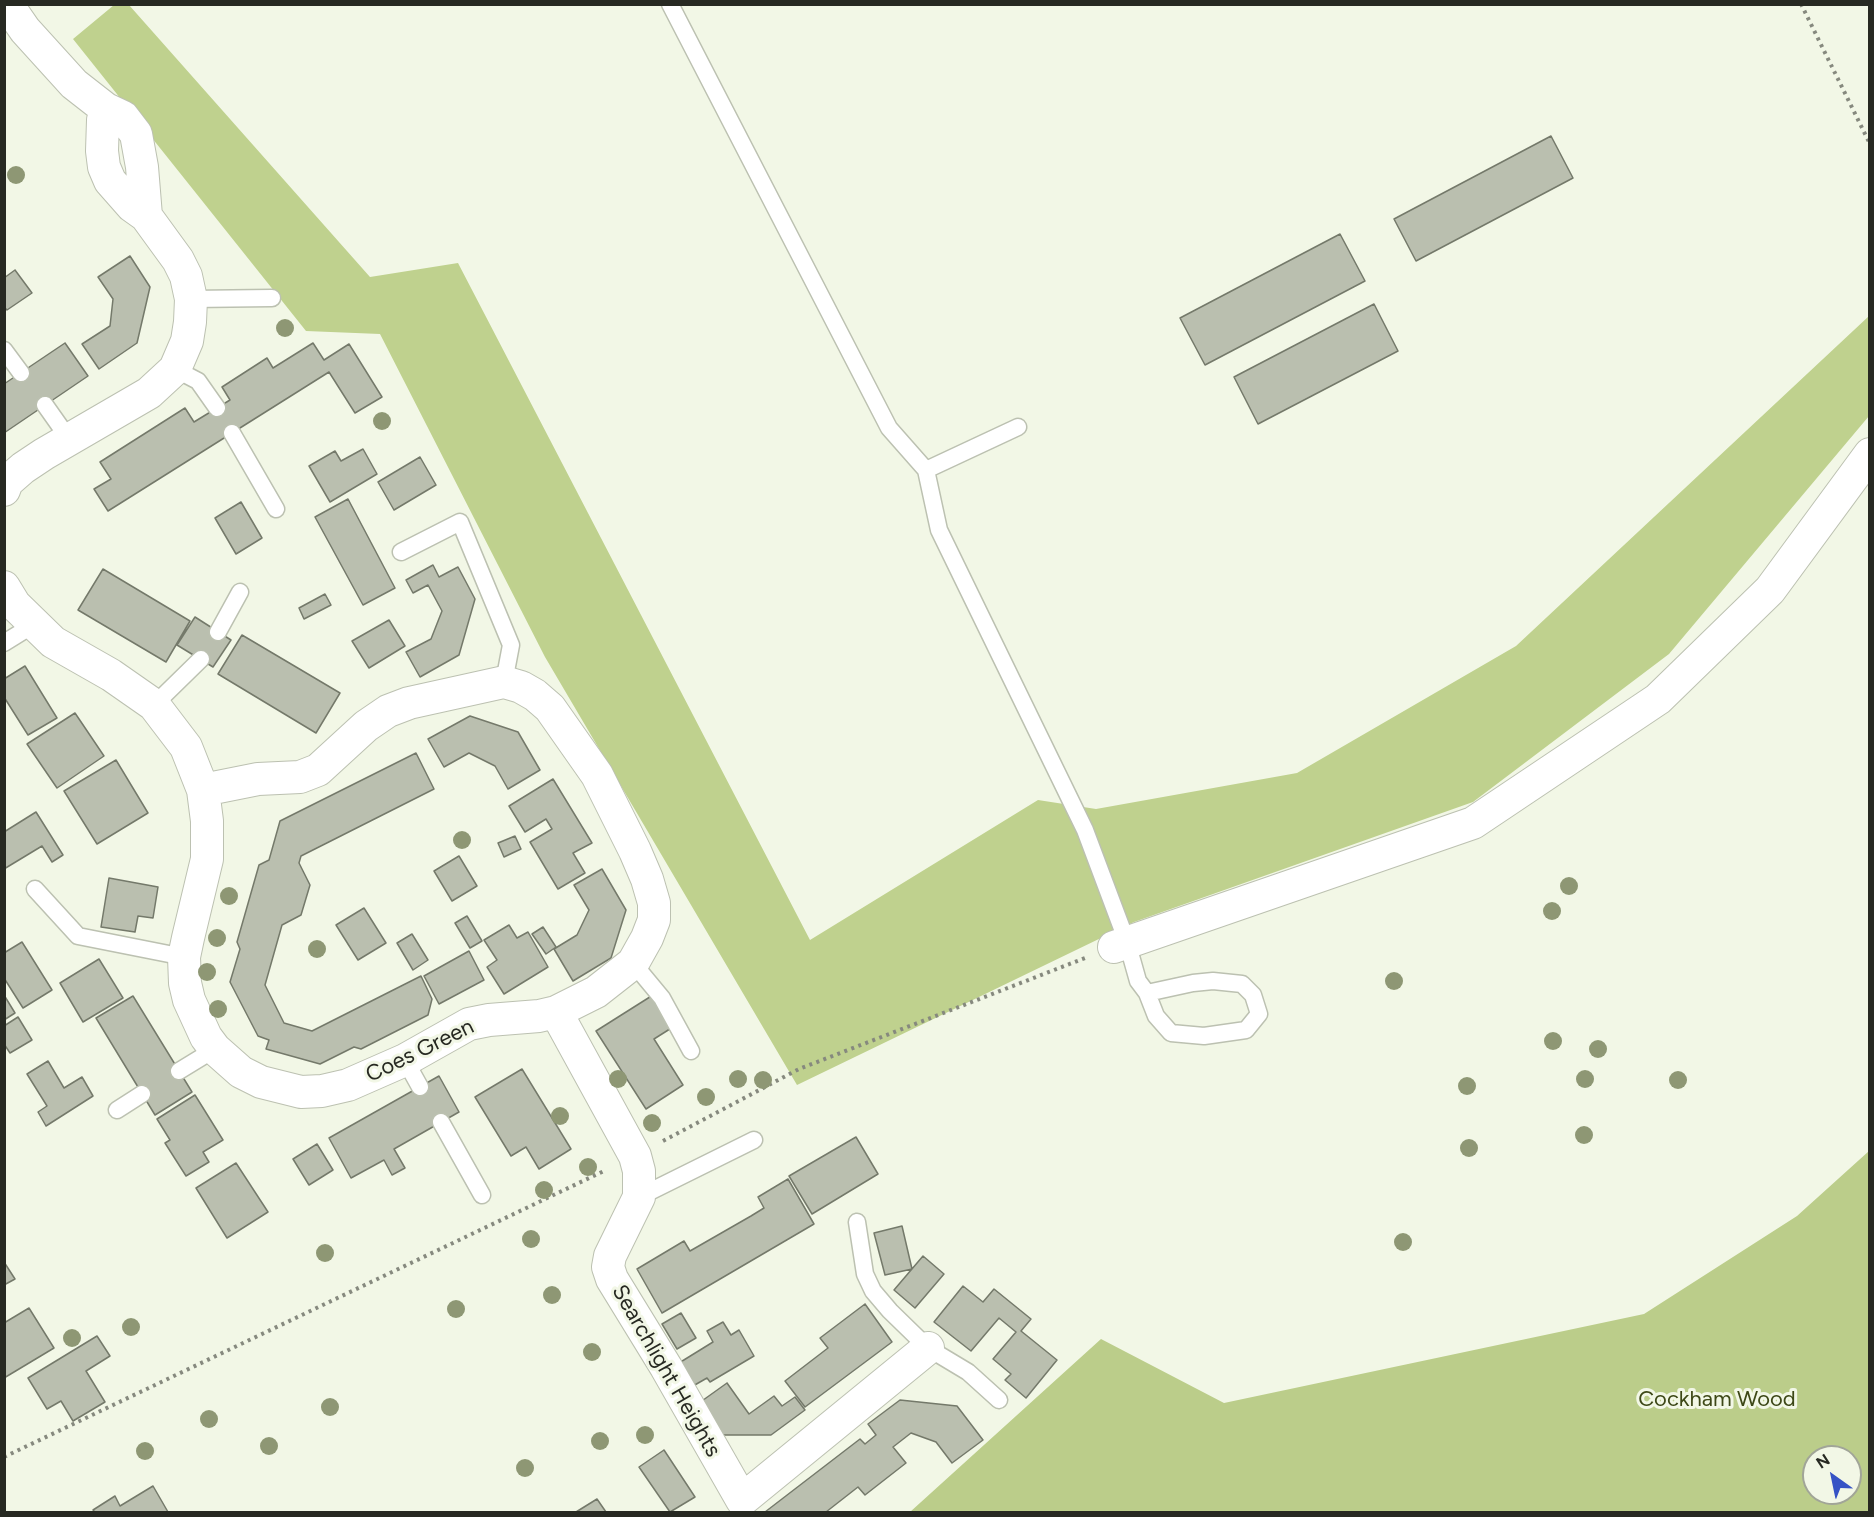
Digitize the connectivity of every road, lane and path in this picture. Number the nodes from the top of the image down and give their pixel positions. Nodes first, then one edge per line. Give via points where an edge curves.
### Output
1 (6, 4) edge
2 (670, 4) edge
3 (1801, 4) edge
4 (1869, 144) edge
5 (272, 298) dead end
6 (191, 299) junction
7 (4, 350) edge
8 (175, 369) junction
9 (21, 373) dead end
10 (45, 405) dead end
11 (217, 408) dead end
12 (1018, 427) dead end
13 (232, 433) dead end
14 (69, 439) junction
15 (1869, 454) edge
16 (926, 470) junction
17 (4, 490) edge
18 (276, 509) dead end
19 (400, 552) dead end
20 (4, 587) edge
21 (240, 592) dead end
22 (33, 625) junction
23 (218, 632) dead end
24 (4, 643) edge
25 (201, 659) dead end
26 (504, 682) junction
27 (154, 705) junction
28 (203, 790) junction
29 (35, 889) dead end
30 (1120, 944) junction
31 (184, 957) junction
32 (633, 963) junction
33 (1147, 993) junction
34 (556, 1012) junction
35 (215, 1049) junction
36 (691, 1051) dead end
37 (405, 1060) junction
38 (179, 1071) dead end
39 (420, 1087) dead end
40 (142, 1094) dead end
41 (117, 1110) dead end
42 (441, 1122) dead end
43 (754, 1140) dead end
44 (635, 1156) junction
45 (482, 1195) dead end
46 (639, 1197) junction
47 (857, 1222) dead end
48 (928, 1348) junction
49 (999, 1400) dead end
50 (4, 1457) edge
51 (734, 1506) edge

1 - 6 street via 74,84 123,117 136,134 146,216 178,260
2 - 16 lane via 889,428
3 - 4 path
5 - 6 lane
6 - 8 street via 187,341
7 - 9 lane
8 - 11 lane via 198,381
8 - 14 street via 149,393
10 - 14 lane
12 - 16 lane
13 - 18 lane
14 - 17 street via 23,468
15 - 30 street via 1770,590 1658,699 1473,823
16 - 30 lane via 939,530 1084,830
19 - 26 lane via 460,522 511,645
20 - 22 street, Coes Green
21 - 23 lane
22 - 24 lane
22 - 27 street, Coes Green via 53,642
25 - 27 lane
26 - 28 street via 388,711 318,770 300,777 258,779
26 - 32 street, Coes Green via 535,694 550,708 597,775 631,842 654,903 654,920
27 - 28 street, Coes Green via 186,747
28 - 31 street, Coes Green via 207,859
29 - 31 lane via 78,936
30 - 33 lane
30 - 44 path via 799,1069
31 - 35 street, Coes Green via 189,1000
32 - 34 street, Coes Green via 596,992
32 - 36 lane via 662,998
33 - 33 lane via 1213,981 1242,984 1253,994 1259,1014 1246,1030 1204,1036 1171,1033 1156,1016
34 - 37 street, Coes Green via 469,1024
34 - 44 street, Searchlight Heights
35 - 37 street, Coes Green via 240,1072 301,1092 348,1085
35 - 38 lane
37 - 39 lane
40 - 41 lane
42 - 45 lane
43 - 46 lane
44 - 46 street, Searchlight Heights
44 - 50 path
46 - 51 street, Searchlight Heights via 608,1267 612,1280 666,1367
47 - 48 lane via 865,1274 873,1291
48 - 49 lane via 968,1372
48 - 51 street, Searchlight Heights

